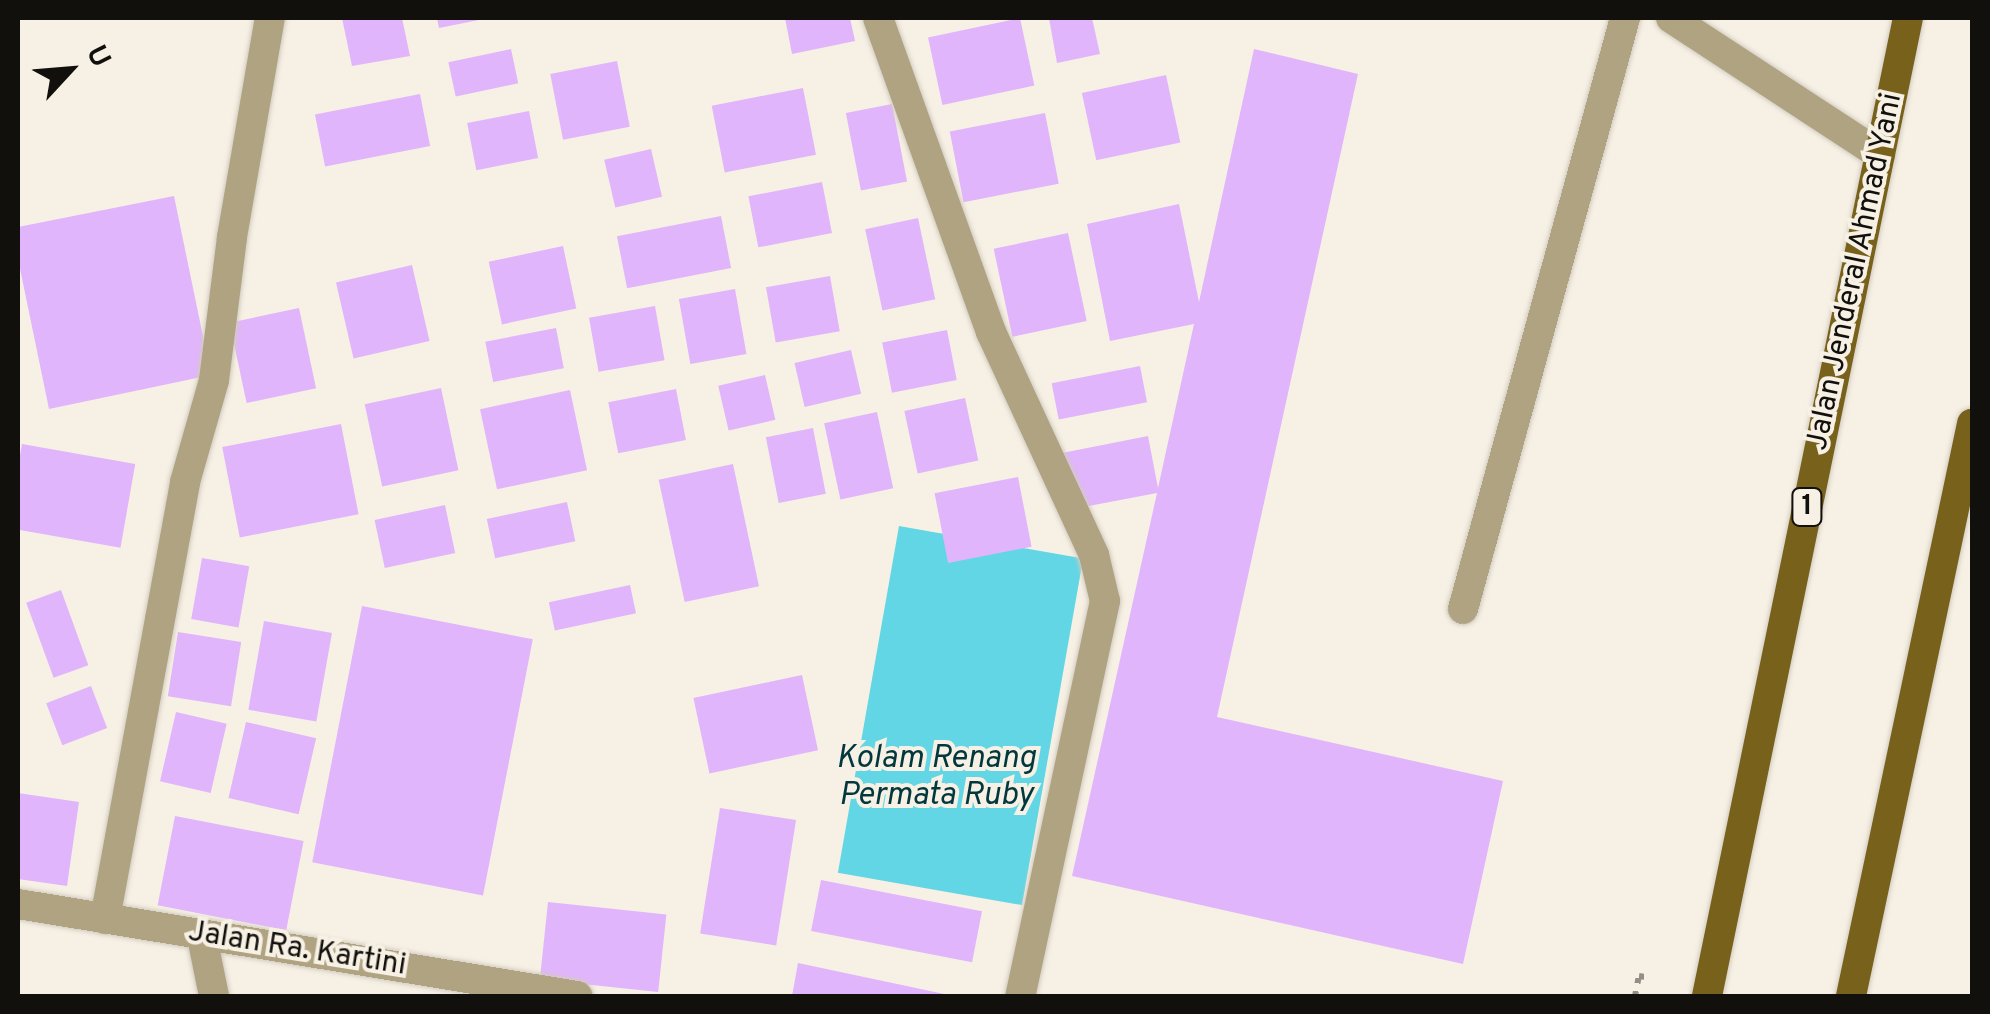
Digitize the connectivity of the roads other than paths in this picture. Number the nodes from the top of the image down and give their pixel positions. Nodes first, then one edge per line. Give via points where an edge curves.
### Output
1 (270, 18) edge
2 (878, 18) edge
3 (1625, 18) edge
4 (1671, 18) edge
5 (1908, 18) edge
6 (1880, 155) junction
7 (1972, 424) edge
8 (1464, 609) dead end
9 (18, 904) edge
10 (105, 919) junction
11 (202, 937) junction
12 (214, 996) edge
13 (577, 996) edge
14 (1020, 996) edge
15 (1707, 996) edge
16 (1852, 996) edge

1 - 10 street via 214,380 185,482
2 - 14 street via 991,332 1094,555 1105,601
3 - 8 street
4 - 6 street
5 - 6 main road, Jalan Jenderal Ahmad Yani / 1
6 - 15 main road, Jalan Jenderal Ahmad Yani / 1
7 - 16 main road
9 - 10 street, Jalan Ra. Kartini
10 - 11 street, Jalan Ra. Kartini
11 - 12 street
11 - 13 street, Jalan Ra. Kartini

